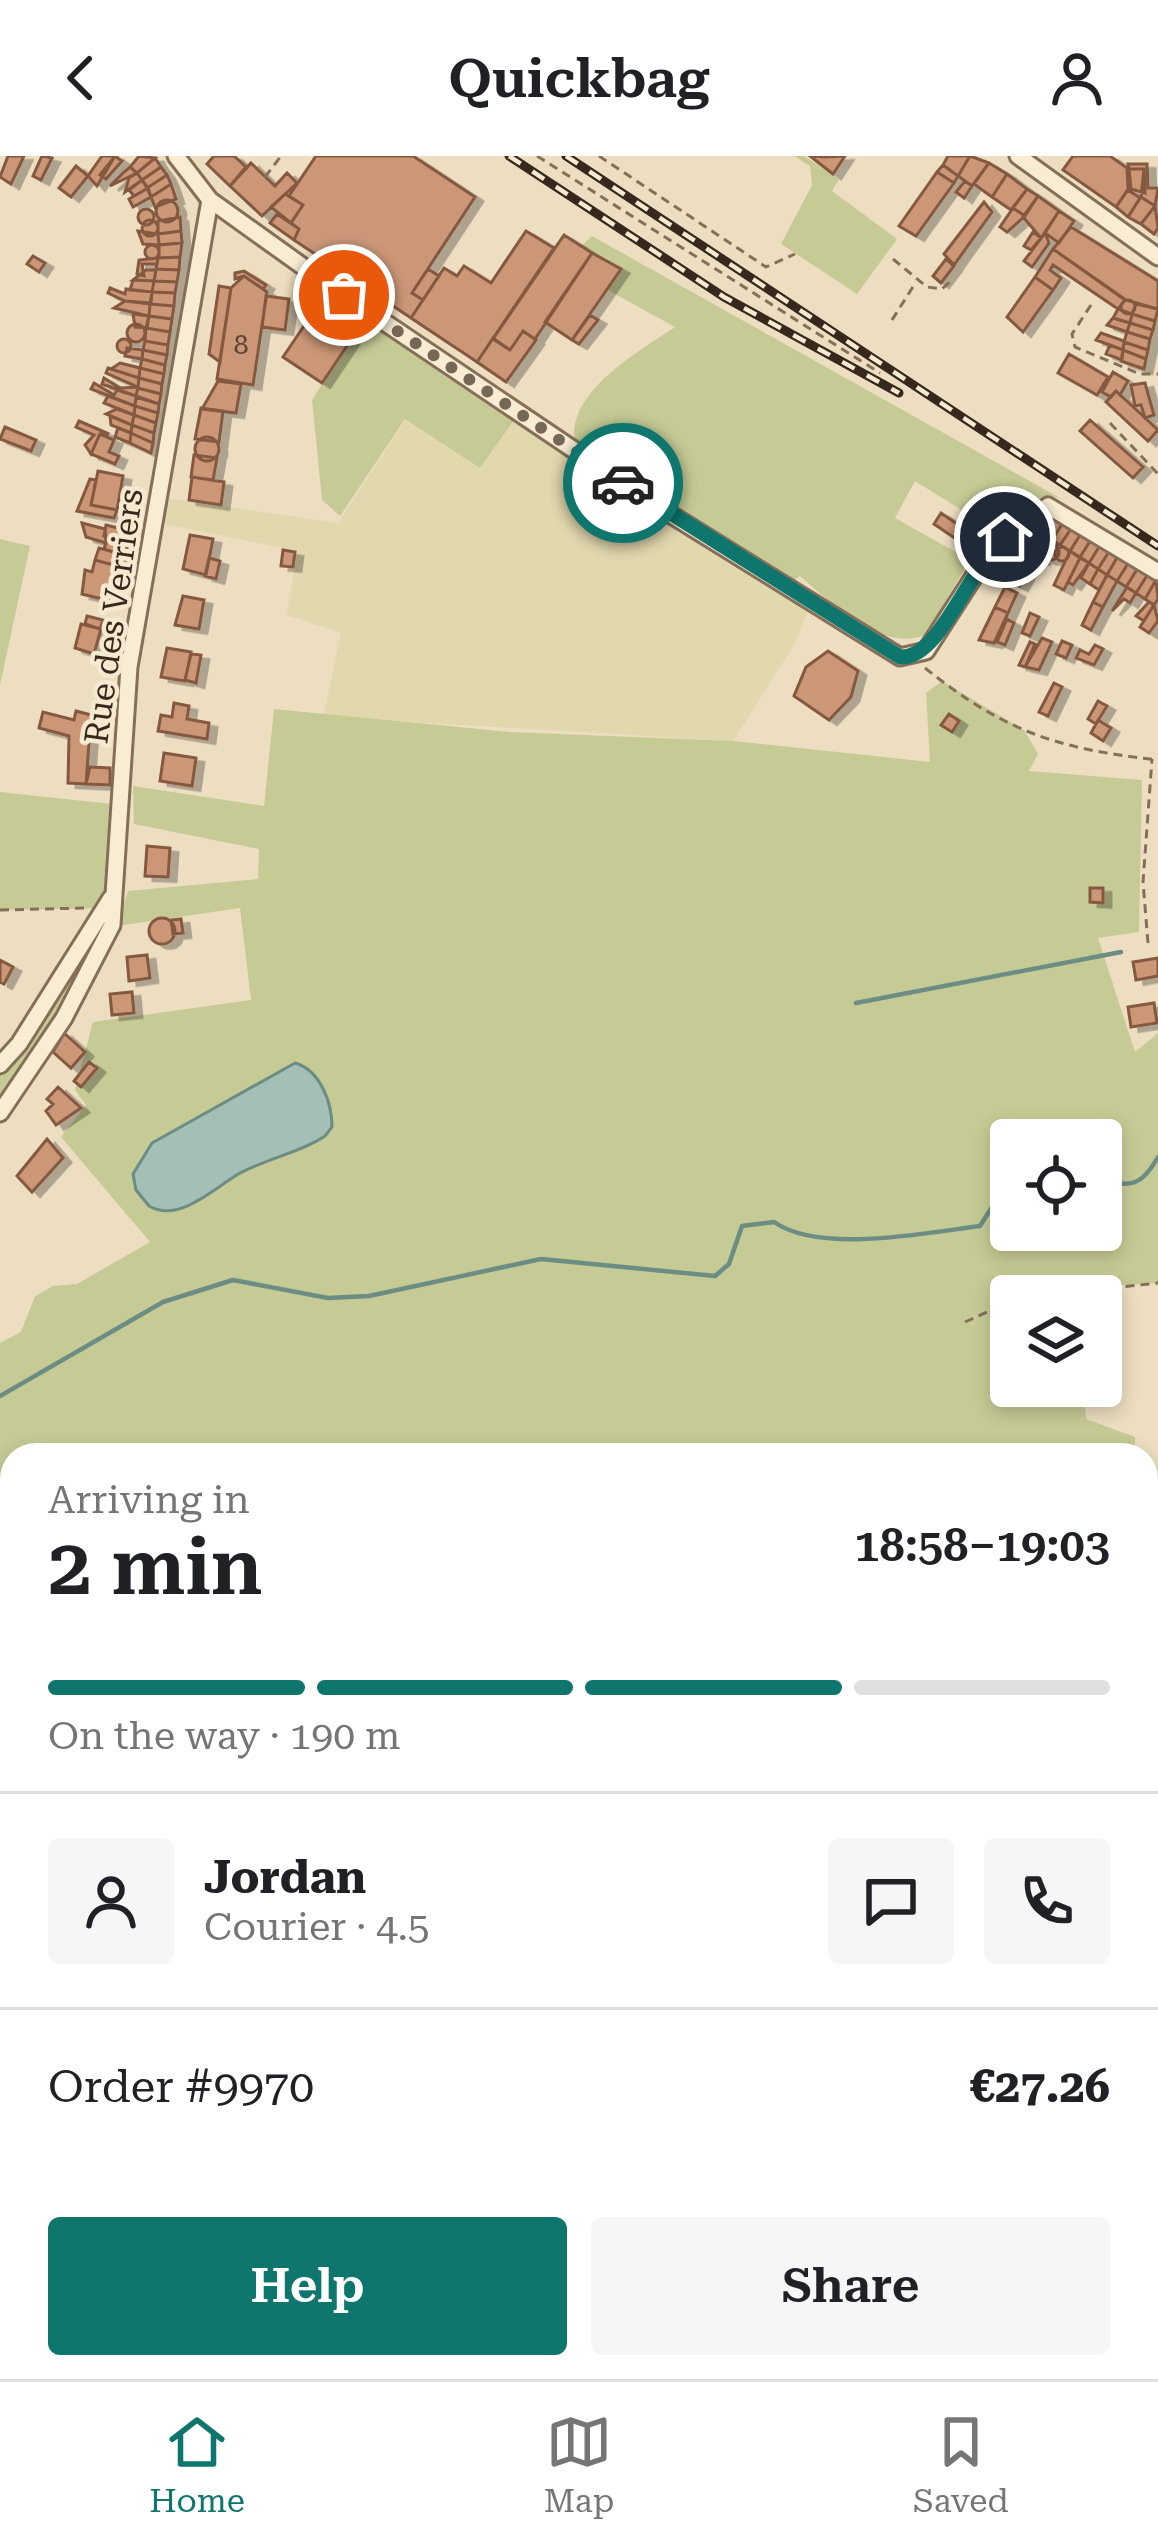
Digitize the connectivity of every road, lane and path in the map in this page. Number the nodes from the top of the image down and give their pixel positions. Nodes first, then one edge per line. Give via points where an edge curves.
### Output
1 (176, 156) edge
2 (281, 156) edge
3 (537, 156) edge
4 (599, 156) edge
5 (1018, 156) edge
6 (265, 177) dead end
7 (210, 200) junction
8 (795, 254) dead end
9 (1158, 257) edge
10 (893, 259) dead end
11 (953, 279) dead end
12 (917, 280) junction
13 (1091, 305) dead end
14 (892, 320) dead end
15 (880, 373) dead end
16 (1158, 374) edge
17 (1110, 423) dead end
18 (1158, 474) edge
19 (1158, 572) edge
20 (912, 658) junction
21 (1155, 759) edge
22 (109, 902) junction
23 (0, 910) edge
24 (1148, 943) dead end
25 (0, 1065) edge
26 (0, 1113) edge
27 (1158, 1283) edge
28 (1122, 1287) edge
29 (990, 1311) edge
30 (965, 1322) dead end

1 - 7 street
2 - 6 path
3 - 15 path
4 - 8 path via 766,267
5 - 9 street
7 - 20 street via 657,506 890,652
7 - 22 street, Rue des Verriers via 129,667
10 - 12 path
11 - 12 path via 934,289
12 - 14 path
13 - 16 path via 1072,334 1075,346
17 - 18 path
19 - 20 street via 1048,506 992,547 931,645
20 - 21 path via 1035,735 1083,753
21 - 24 path via 1143,882
22 - 23 path
22 - 25 street, Rue des Verriers
22 - 26 street via 112,925 93,966
27 - 28 path
29 - 30 path

